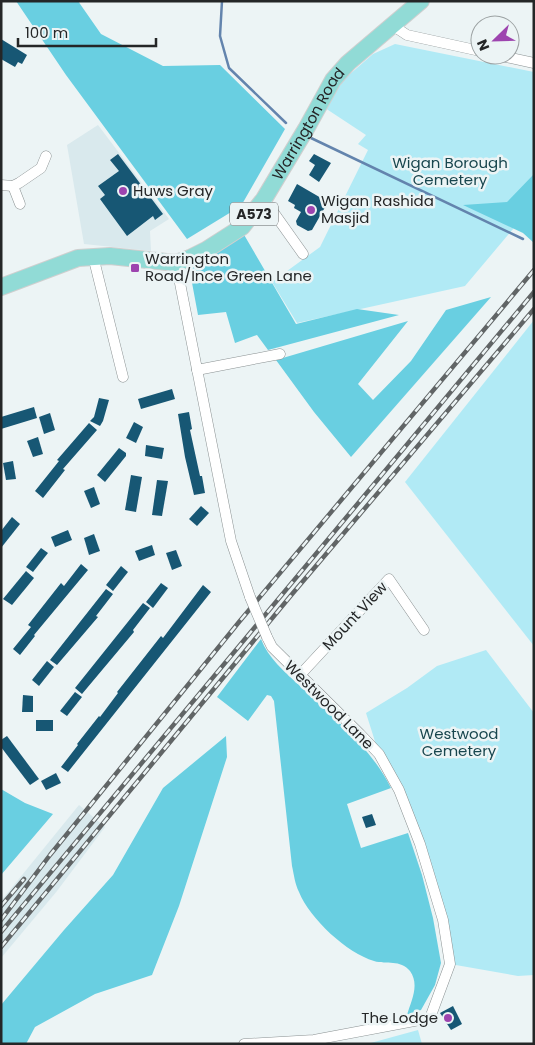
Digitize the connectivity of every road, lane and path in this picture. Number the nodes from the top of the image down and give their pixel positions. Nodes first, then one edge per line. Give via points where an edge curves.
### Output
1 (421, 1) edge
2 (392, 25) junction
3 (470, 49) edge
4 (520, 60) edge
5 (534, 63) edge
6 (46, 156) dead end
7 (1, 185) edge
8 (14, 186) junction
9 (264, 200) junction
10 (20, 204) dead end
11 (303, 254) dead end
12 (93, 256) junction
13 (176, 262) junction
14 (1, 287) edge
15 (280, 354) dead end
16 (197, 370) junction
17 (123, 377) dead end
18 (424, 630) dead end
19 (300, 675) junction
20 (244, 1044) edge

1 - 2 main road, Warrington Road / A573
2 - 3 street via 407,36
2 - 9 main road, Warrington Road / A573 via 333,80
4 - 5 street
6 - 8 street via 41,168
7 - 8 street
8 - 10 street
9 - 11 street
9 - 13 main road, Warrington Road / A573 via 242,227 190,258
12 - 13 main road, Warrington Road / A573
12 - 14 main road, Warrington Road / A573 via 78,258
12 - 17 street
13 - 16 street, Westwood Lane
15 - 16 street
16 - 19 street, Westwood Lane, bridge via 231,541 266,637
18 - 19 street, Mount View via 389,579
19 - 20 street, Westwood Lane via 379,754 399,790 420,844 443,920 450,964 430,1018 314,1040

